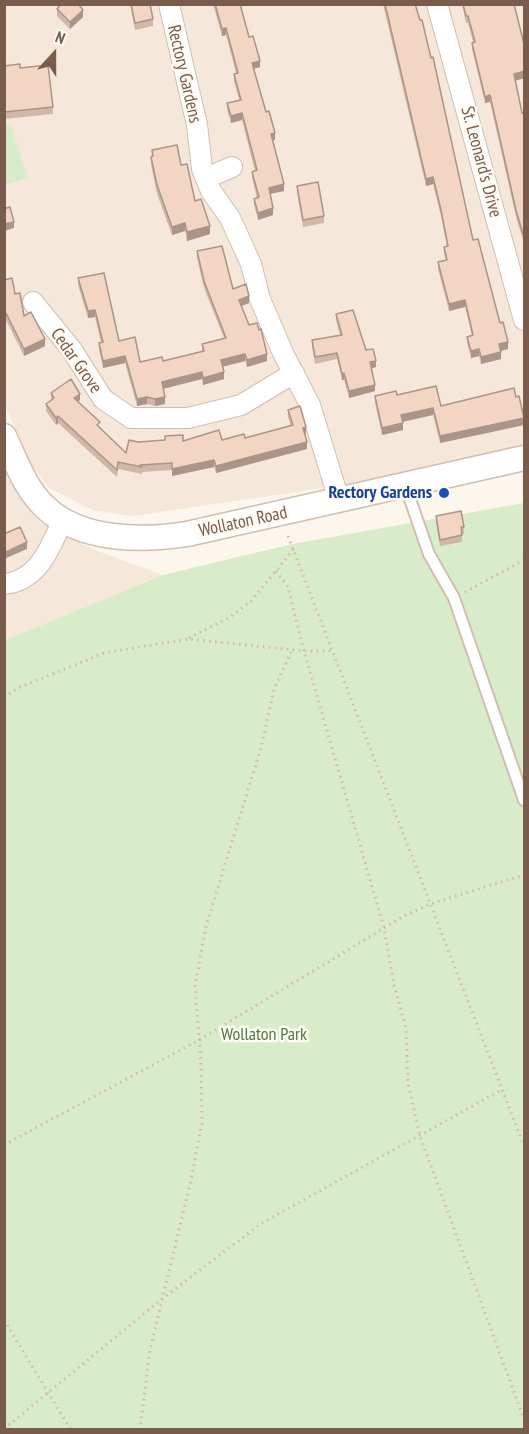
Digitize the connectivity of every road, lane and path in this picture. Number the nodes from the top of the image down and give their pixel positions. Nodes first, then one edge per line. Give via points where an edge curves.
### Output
1 (169, 4) edge
2 (437, 4) edge
3 (232, 167) dead end
4 (206, 178) junction
5 (33, 302) dead end
6 (525, 320) edge
7 (294, 374) junction
8 (4, 436) edge
9 (525, 458) edge
10 (405, 485) junction
11 (339, 500) junction
12 (63, 519) junction
13 (288, 536) dead end
14 (294, 549) junction
15 (525, 561) edge
16 (276, 571) junction
17 (4, 584) edge
18 (454, 598) junction
19 (188, 639) junction
20 (292, 650) junction
21 (304, 651) junction
22 (333, 651) junction
23 (4, 696) edge
24 (525, 800) edge
25 (525, 875) edge
26 (430, 904) junction
27 (384, 928) junction
28 (199, 1040) junction
29 (502, 1089) junction
30 (420, 1136) junction
31 (4, 1144) edge
32 (525, 1146) edge
33 (163, 1298) junction
34 (4, 1320) edge
35 (49, 1394) junction
36 (525, 1419) edge
37 (4, 1429) edge
38 (71, 1430) edge
39 (140, 1430) edge

1 - 4 street, Rectory Gardens
2 - 6 street, St. Leonard's Drive
3 - 4 street
4 - 7 street, Rectory Gardens via 251,264 260,299
5 - 7 street, Cedar Grove via 72,350 103,399 131,417 188,418 241,405
7 - 11 street, Rectory Gardens via 310,405
8 - 12 street, Wollaton Road via 24,479 44,507
9 - 10 street, Wollaton Road
10 - 11 street, Wollaton Road
10 - 18 lane via 429,555
11 - 12 street, Wollaton Road via 162,538 112,537
12 - 17 street via 36,569 25,578
13 - 14 path
14 - 16 path
14 - 22 path
15 - 18 path
16 - 19 path via 251,601
16 - 21 path via 288,587
18 - 24 lane
19 - 20 path
19 - 23 path via 104,653
20 - 21 path
20 - 28 path via 274,689 261,748 206,926 195,986
21 - 22 path
21 - 27 path
22 - 26 path
25 - 26 path
26 - 27 path
26 - 29 path
27 - 28 path
27 - 30 path via 406,1029 408,1083
28 - 31 path
28 - 33 path via 202,1123
29 - 30 path
29 - 32 path
30 - 33 path via 262,1223
30 - 36 path
33 - 35 path
33 - 39 path via 150,1350
34 - 35 path
35 - 37 path
35 - 38 path

